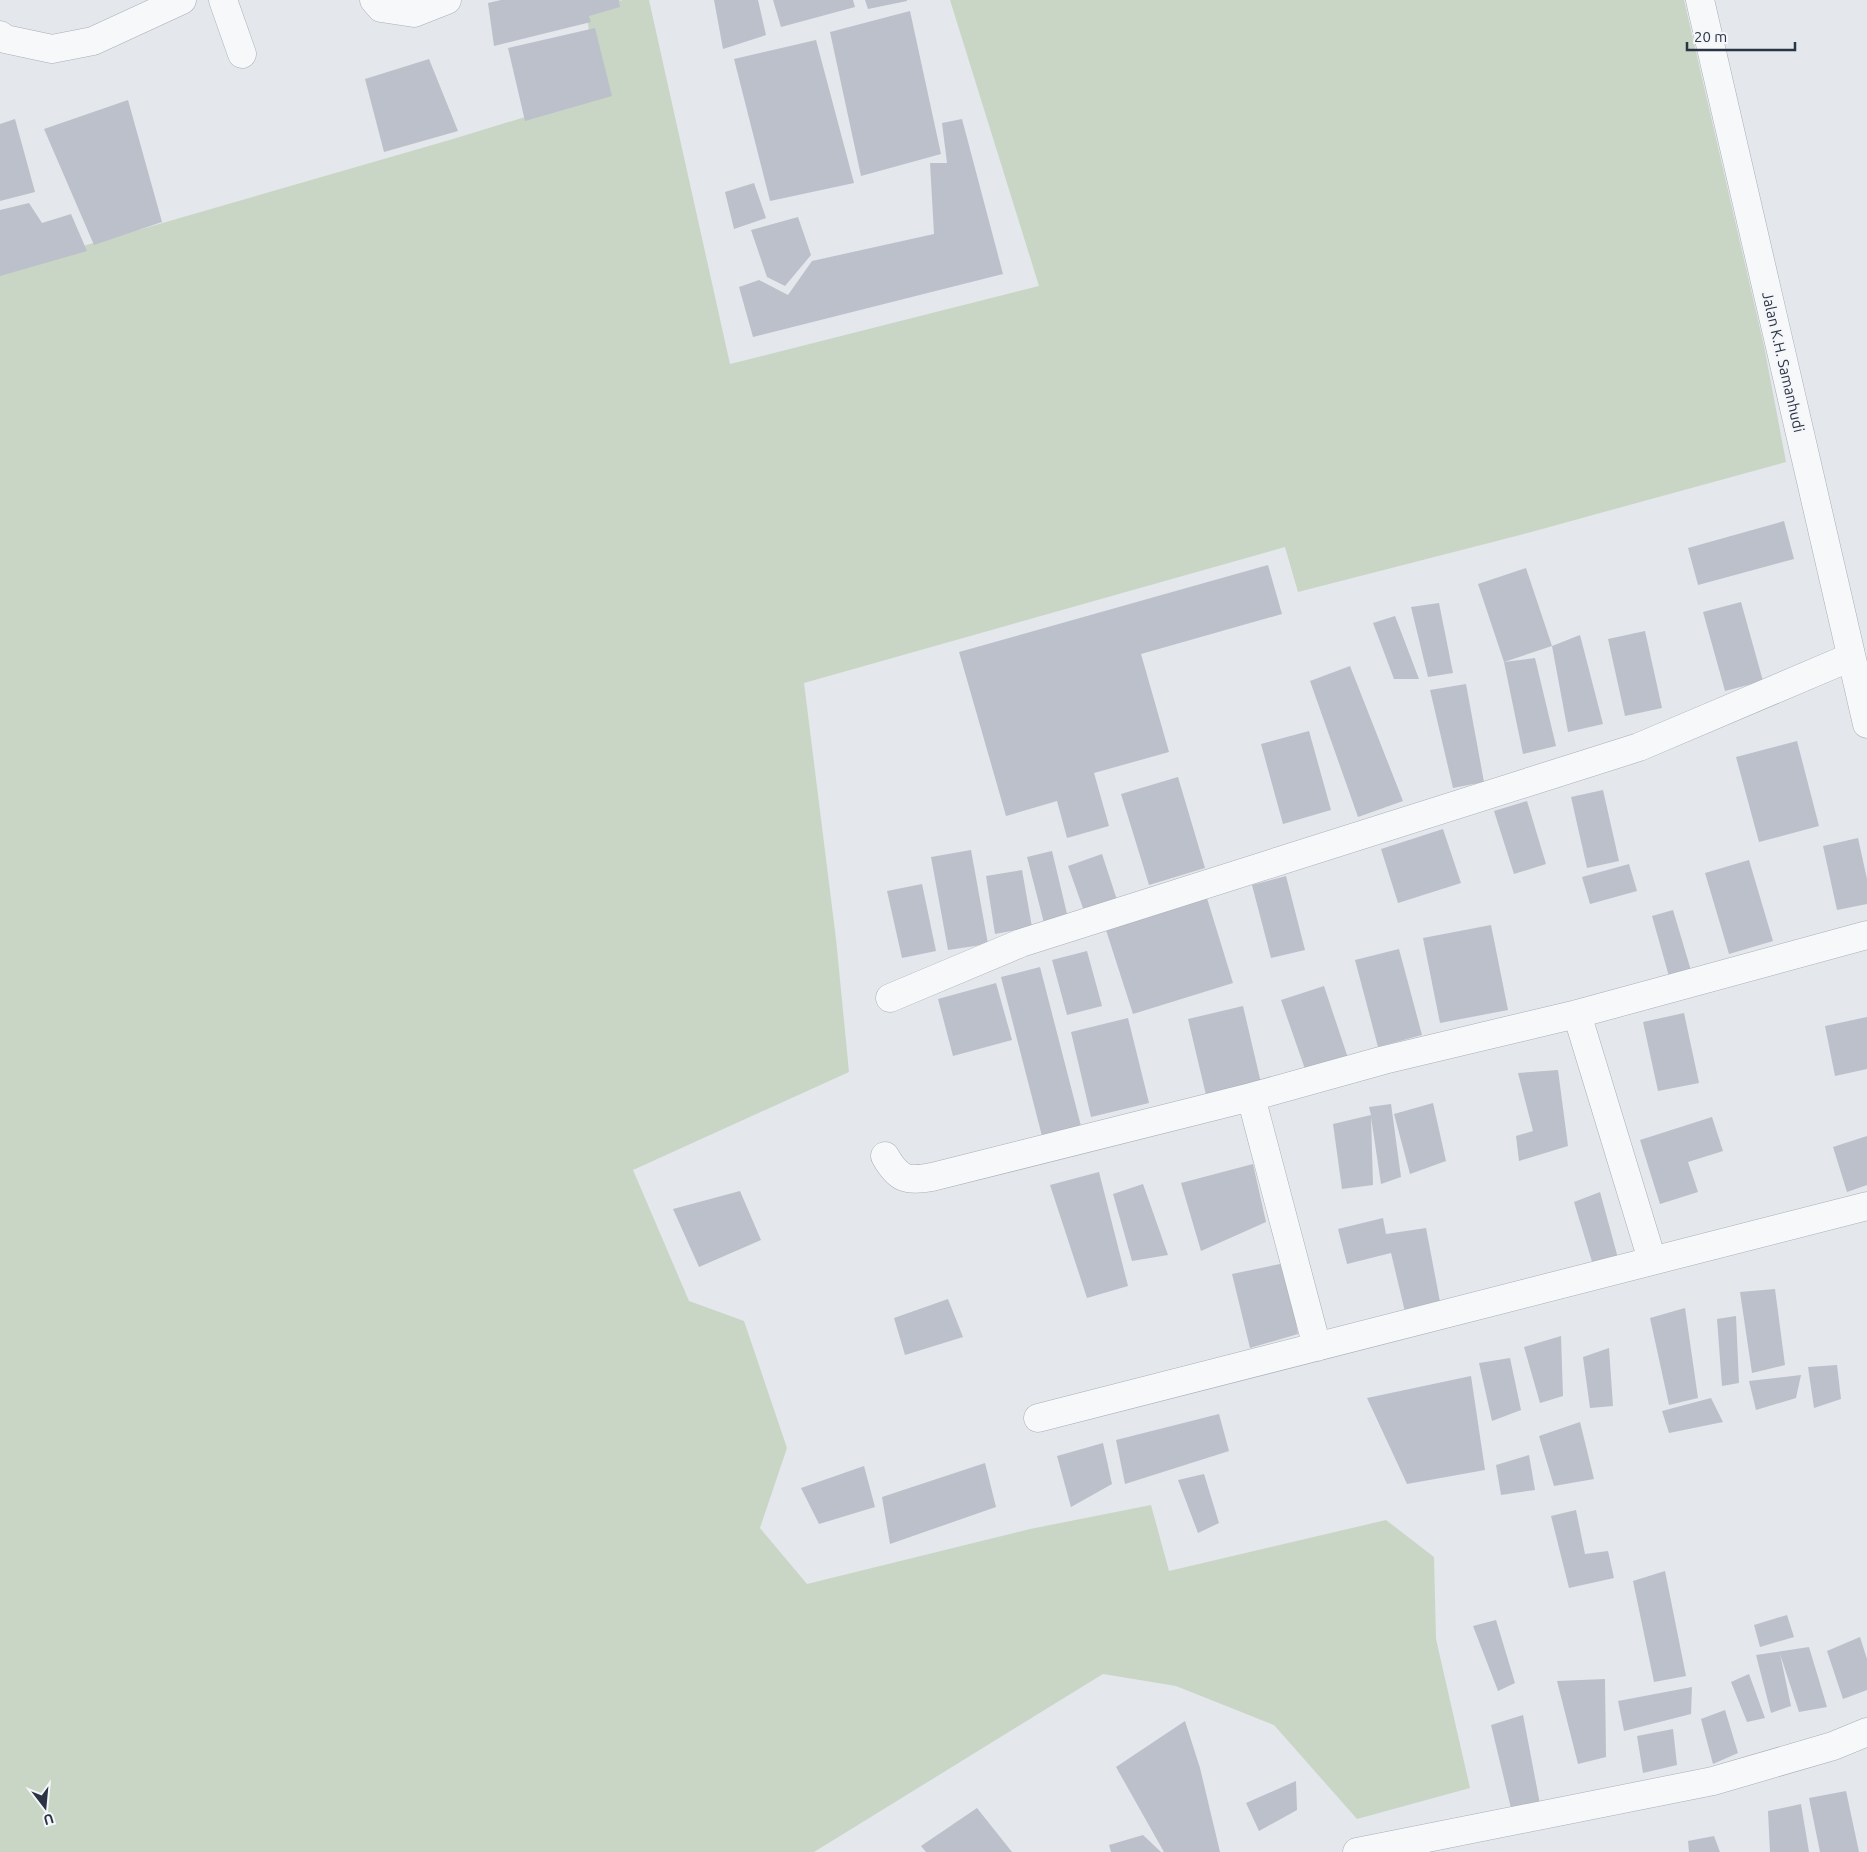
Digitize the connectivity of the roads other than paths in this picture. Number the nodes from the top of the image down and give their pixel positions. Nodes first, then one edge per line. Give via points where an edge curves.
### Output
1 (182, 0) edge
2 (223, 0) edge
3 (374, 0) edge
4 (447, 0) edge
5 (1700, 0) edge
6 (2, 38) edge
7 (242, 54) dead end
8 (1852, 657) junction
9 (1867, 724) edge
10 (1867, 935) edge
11 (890, 998) dead end
12 (1577, 1014) junction
13 (1251, 1097) junction
14 (885, 1156) dead end
15 (1867, 1206) edge
16 (1652, 1260) junction
17 (1317, 1347) junction
18 (1038, 1418) dead end
19 (1867, 1732) edge
20 (1357, 1852) edge

1 - 6 street via 93,41 52,49
2 - 7 street
3 - 4 street via 381,8 414,13
5 - 8 street, Jalan K.H. Samanhudi
8 - 9 street, Jalan K.H. Samanhudi
8 - 11 street via 1639,747 1021,943
10 - 12 street
12 - 13 street via 1384,1060
12 - 16 street
13 - 14 street via 916,1180 906,1179 893,1170
13 - 17 street
15 - 16 street
16 - 17 street
17 - 18 street
19 - 20 street via 1833,1746 1713,1781

